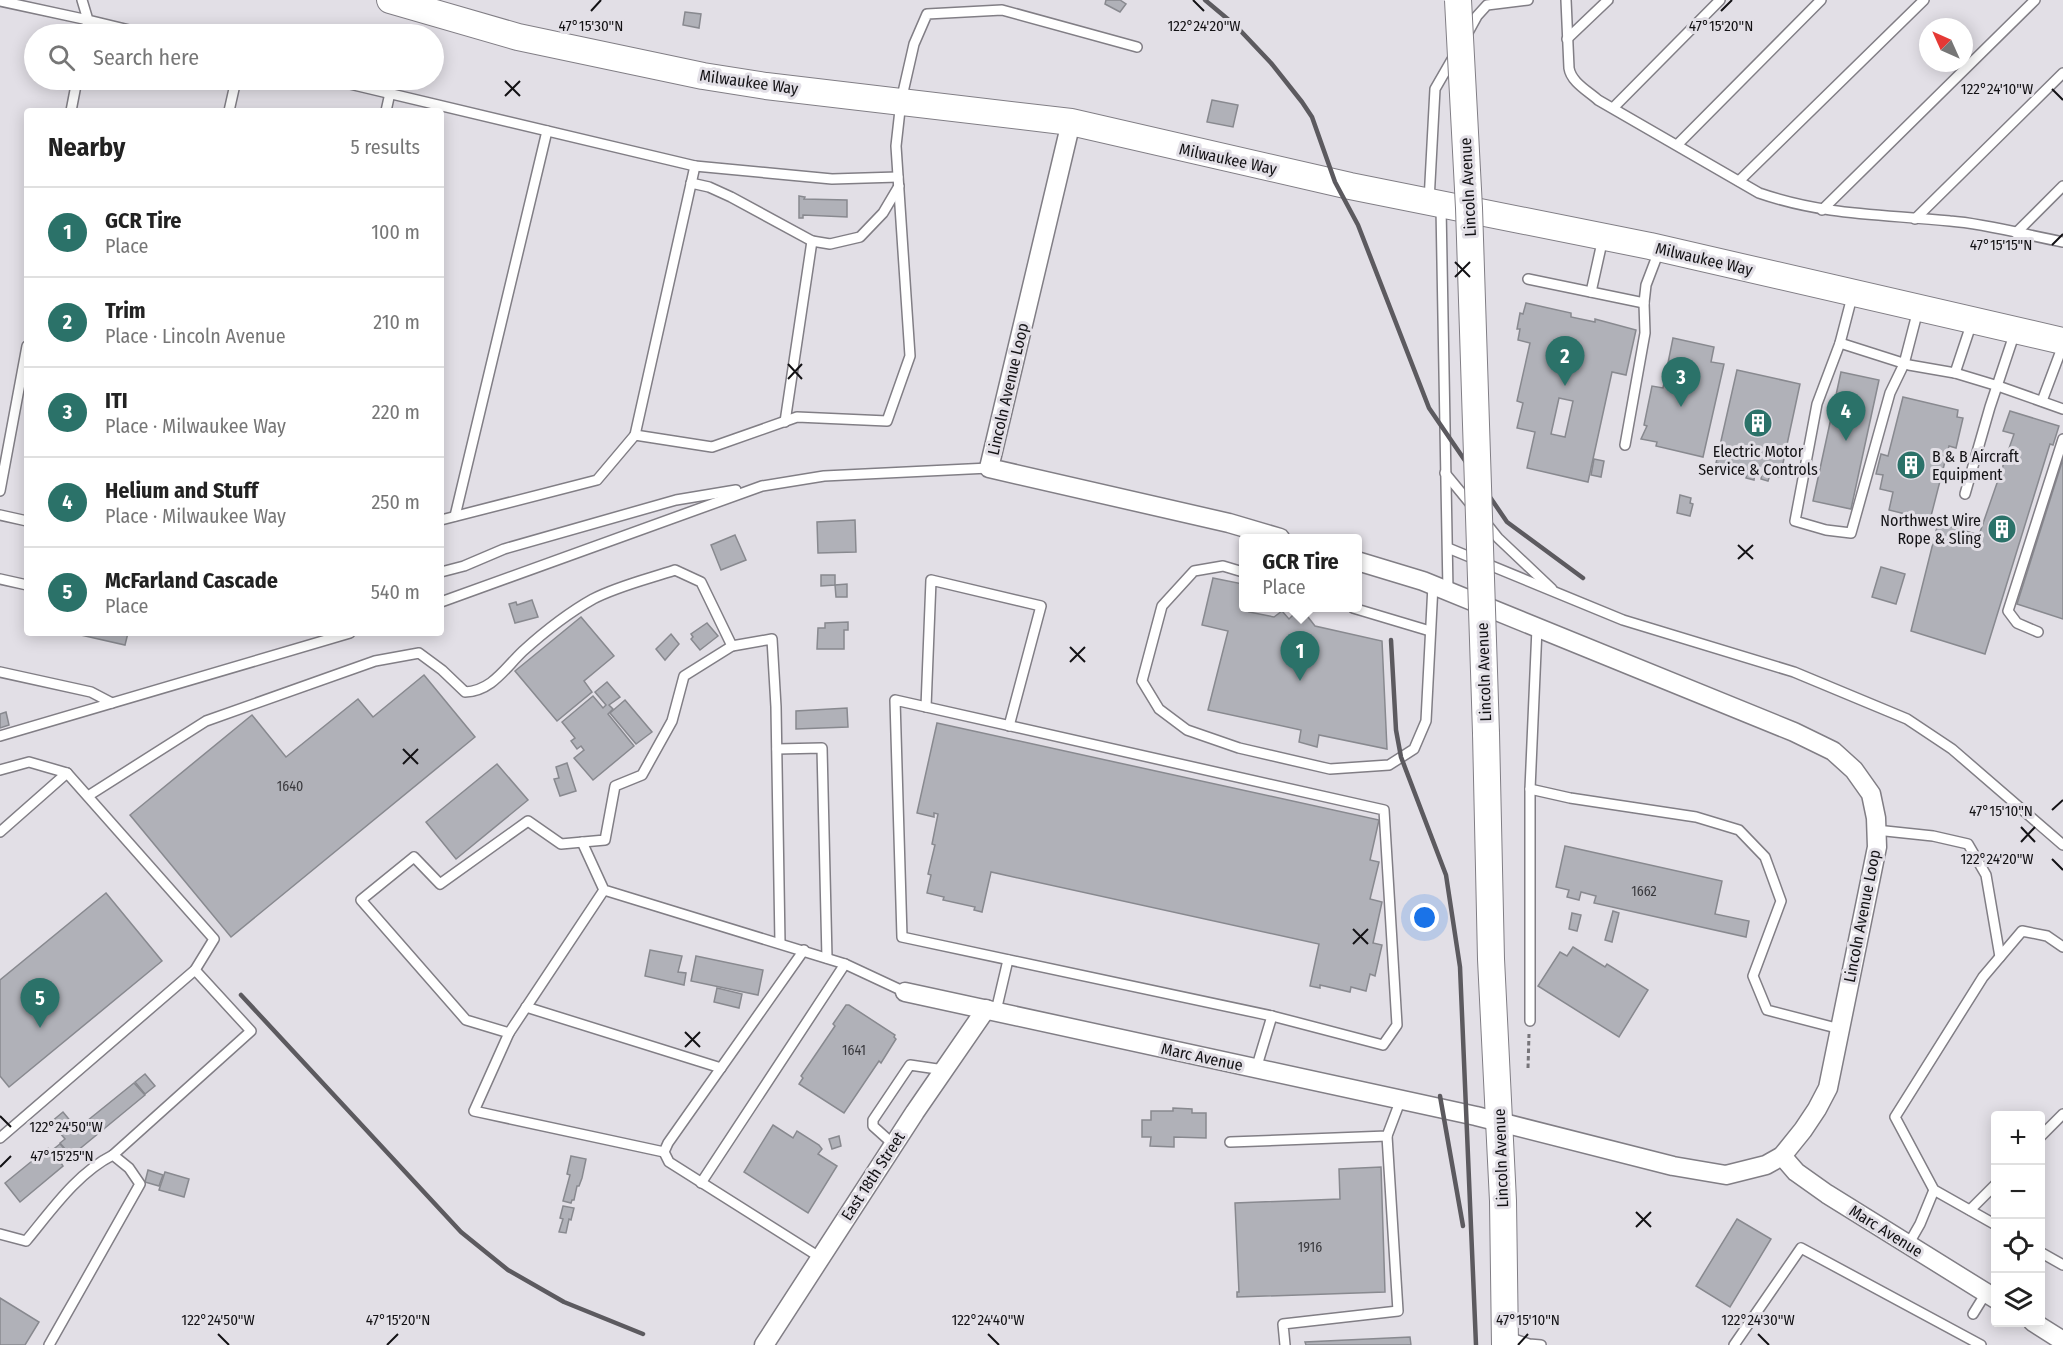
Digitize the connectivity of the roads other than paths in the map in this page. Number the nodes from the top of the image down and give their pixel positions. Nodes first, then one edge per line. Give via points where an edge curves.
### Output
1 (82, 0) edge
2 (390, 0) edge
3 (1458, 0) edge
4 (1528, 0) edge
5 (1566, 0) edge
6 (1608, 0) edge
7 (1720, 0) edge
8 (1821, 0) edge
9 (1924, 0) edge
10 (2035, 0) edge
11 (0, 2) edge
12 (88, 20) junction
13 (87, 24) edge
14 (105, 24) edge
15 (1567, 39) junction
16 (1137, 47) dead end
17 (2063, 73) edge
18 (75, 90) edge
19 (234, 90) edge
20 (377, 90) edge
21 (390, 93) junction
22 (901, 101) junction
23 (72, 108) edge
24 (230, 108) edge
25 (387, 108) edge
26 (1613, 108) junction
27 (1071, 122) junction
28 (548, 131) junction
29 (1677, 145) junction
30 (695, 166) junction
31 (899, 181) junction
32 (1739, 181) junction
33 (691, 183) junction
34 (2063, 186) edge
35 (1435, 203) junction
36 (1822, 210) junction
37 (1915, 219) junction
38 (2016, 233) junction
39 (1603, 237) junction
40 (812, 241) junction
41 (2063, 242) edge
42 (1659, 248) junction
43 (1528, 279) dead end
44 (1591, 292) junction
45 (1854, 293) junction
46 (1644, 303) junction
47 (1919, 308) junction
48 (1973, 319) junction
49 (2016, 329) junction
50 (2063, 343) edge
51 (1840, 344) junction
52 (24, 362) edge
53 (1904, 364) junction
54 (1954, 373) junction
55 (1998, 386) junction
56 (2042, 401) junction
57 (2063, 409) edge
58 (785, 422) junction
59 (635, 435) junction
60 (2063, 439) edge
61 (1625, 446) dead end
62 (989, 468) junction
63 (1445, 473) junction
64 (762, 486) junction
65 (0, 491) edge
66 (1965, 494) dead end
67 (0, 515) edge
68 (455, 516) junction
69 (444, 519) edge
70 (24, 520) edge
71 (1266, 534) edge
72 (1448, 548) junction
73 (1362, 563) edge
74 (444, 571) edge
75 (1239, 571) edge
76 (0, 579) edge
77 (24, 584) edge
78 (1441, 588) junction
79 (1556, 593) junction
80 (444, 601) edge
81 (1362, 611) edge
82 (1537, 627) junction
83 (1430, 631) junction
84 (2038, 632) dead end
85 (340, 636) edge
86 (732, 646) junction
87 (0, 672) edge
88 (112, 704) junction
89 (926, 707) junction
90 (1009, 726) junction
91 (0, 736) edge
92 (777, 749) junction
93 (0, 770) edge
94 (67, 773) junction
95 (1530, 789) junction
96 (88, 796) junction
97 (1876, 830) junction
98 (0, 832) edge
99 (582, 842) junction
100 (2063, 845) edge
101 (604, 890) junction
102 (780, 943) junction
103 (2063, 947) edge
104 (804, 950) junction
105 (2000, 957) junction
106 (827, 958) junction
107 (1008, 960) junction
108 (845, 964) junction
109 (195, 970) junction
110 (905, 992) joint
111 (526, 1007) junction
112 (991, 1010) junction
113 (1272, 1016) junction
114 (1530, 1021) road end
115 (1840, 1029) junction
116 (509, 1033) junction
117 (721, 1068) junction
118 (1256, 1069) junction
119 (944, 1070) junction
120 (1401, 1100) junction
121 (2063, 1114) edge
122 (1499, 1121) junction
123 (2045, 1132) edge
124 (1387, 1136) junction
125 (0, 1138) edge
126 (1230, 1142) dead end
127 (893, 1144) junction
128 (664, 1152) junction
129 (113, 1155) junction
130 (1782, 1156) junction
131 (701, 1183) junction
132 (1991, 1188) edge
133 (1934, 1190) junction
134 (1970, 1210) junction
135 (1991, 1223) edge
136 (0, 1234) edge
137 (1908, 1245) junction
138 (2045, 1255) edge
139 (820, 1258) junction
140 (2063, 1265) edge
141 (1991, 1296) edge
142 (1973, 1314) dead end
143 (2040, 1327) edge
144 (1505, 1341) edge
145 (2063, 1341) edge
146 (50, 1345) edge
147 (764, 1345) edge
148 (1285, 1345) edge
149 (1541, 1345) edge
150 (1734, 1345) edge
151 (1980, 1345) edge

1 - 12 lane
2 - 22 street, Milwaukee Way via 518,37 703,76
3 - 122 street, Lincoln Avenue, bridge via 1469,208
4 - 35 lane via 1487,5 1435,89
5 - 15 lane
6 - 15 lane
7 - 26 lane
8 - 29 lane
9 - 32 lane
10 - 36 lane
11 - 12 lane
12 - 13 lane
12 - 14 lane
15 - 26 lane via 1570,74
16 - 22 lane via 1002,10 927,14 914,44
17 - 37 lane
18 - 23 lane
19 - 24 lane
20 - 21 lane
21 - 25 lane
21 - 28 lane
22 - 27 street, Milwaukee Way
22 - 31 lane via 896,146
26 - 29 lane
27 - 35 street, Milwaukee Way
27 - 62 street, Lincoln Avenue Loop
28 - 30 lane
28 - 68 lane
29 - 32 lane
30 - 31 lane
30 - 33 lane
31 - 40 lane via 883,213 860,237 830,244
31 - 58 lane via 910,356 887,421 797,417
32 - 36 lane via 1776,199
33 - 40 lane via 731,197
33 - 59 lane
34 - 38 lane
35 - 39 street, Milwaukee Way
35 - 63 lane
36 - 37 lane
37 - 38 lane via 1952,221
38 - 41 lane
39 - 42 street, Milwaukee Way
39 - 44 lane
40 - 58 lane
42 - 45 street, Milwaukee Way
42 - 46 lane
43 - 44 lane
44 - 46 lane
45 - 47 street, Milwaukee Way
45 - 51 lane
46 - 61 lane via 1645,333
47 - 48 street, Milwaukee Way
47 - 53 lane
48 - 49 street, Milwaukee Way
48 - 54 lane
49 - 50 street, Milwaukee Way
49 - 55 lane
50 - 56 lane
51 - 53 lane
51 - 53 lane via 1818,404 1795,521 1851,533 1890,393
52 - 65 lane
53 - 54 lane
54 - 55 lane
55 - 56 lane
55 - 66 lane
56 - 57 lane
58 - 59 lane via 712,447
59 - 68 lane via 597,480
60 - 84 lane via 2008,611 2017,623
62 - 64 lane via 824,476
62 - 71 street, Lincoln Avenue Loop
63 - 72 lane
63 - 79 lane via 1498,538
64 - 74 lane via 676,500 504,549
64 - 80 lane
67 - 70 lane
68 - 69 lane
72 - 78 lane
72 - 79 lane
73 - 78 street, Lincoln Avenue Loop
75 - 83 lane via 1223,566 1194,571 1162,606 1142,681 1159,709 1187,730 1239,748 1330,770 1389,765 1414,749 1426,721
76 - 77 lane
78 - 82 street, Lincoln Avenue Loop
78 - 83 lane
79 - 100 lane via 1623,620 1794,672 1906,719 1953,749
81 - 83 lane
82 - 95 lane
82 - 97 street, Lincoln Avenue Loop via 1833,751 1854,770 1871,794
85 - 88 lane
86 - 92 lane via 772,639
86 - 96 lane via 701,582 675,570 594,599 550,629 494,682 476,692 465,692 419,653 375,661 206,721
86 - 99 lane via 684,676 672,721 642,775 615,786 605,840
87 - 88 lane via 91,692
88 - 91 lane
89 - 90 lane
89 - 90 lane via 931,580 1041,606
89 - 107 lane via 895,700 902,937
90 - 113 lane via 1384,810 1397,1025 1383,1045
92 - 102 lane
92 - 106 lane via 822,748
93 - 94 lane via 29,762
94 - 96 lane
94 - 98 lane
95 - 114 lane
95 - 115 lane via 1696,817 1739,830 1766,857 1781,901 1753,975 1767,1010
96 - 109 lane via 214,939
97 - 105 lane via 1968,844 1986,875
97 - 115 street, Lincoln Avenue Loop via 1877,848
99 - 101 lane
99 - 116 lane via 561,844 528,821 440,884 414,857 361,900 466,1020
101 - 102 lane
101 - 111 lane
102 - 104 lane
103 - 105 lane via 2047,936 2022,931
104 - 106 lane
104 - 117 lane
105 - 133 lane via 1983,977 1895,1117
106 - 108 lane
107 - 112 lane
107 - 113 lane
108 - 110 lane
108 - 131 lane
109 - 125 lane
109 - 129 lane via 251,1031
110 - 112 street, Marc Avenue
111 - 116 lane
111 - 117 lane
112 - 118 street, Marc Avenue
112 - 119 street, East 18th Street
113 - 118 lane
115 - 130 street, Lincoln Avenue Loop via 1828,1088
116 - 128 lane via 474,1111
117 - 128 lane
118 - 120 street, Marc Avenue
119 - 127 street, East 18th Street
119 - 127 lane via 910,1065 873,1120 873,1126
120 - 122 street, Marc Avenue
120 - 124 lane
121 - 123 lane
122 - 130 street, Lincoln Avenue Loop via 1672,1166 1726,1175 1766,1165
122 - 144 street, Lincoln Avenue
124 - 126 lane
124 - 148 lane via 1398,1311 1283,1324
127 - 139 street, East 18th Street
128 - 131 lane via 669,1162
129 - 136 lane via 99,1162 75,1185 26,1241
129 - 146 lane via 140,1184
130 - 137 street, Marc Avenue via 1796,1172 1827,1194
131 - 139 lane
132 - 134 lane
133 - 134 lane
133 - 137 lane
134 - 135 lane
137 - 141 street, Marc Avenue
138 - 140 lane
139 - 147 street, East 18th Street
141 - 142 lane
143 - 145 street
144 - 149 lane
150 - 151 lane via 1801,1248

